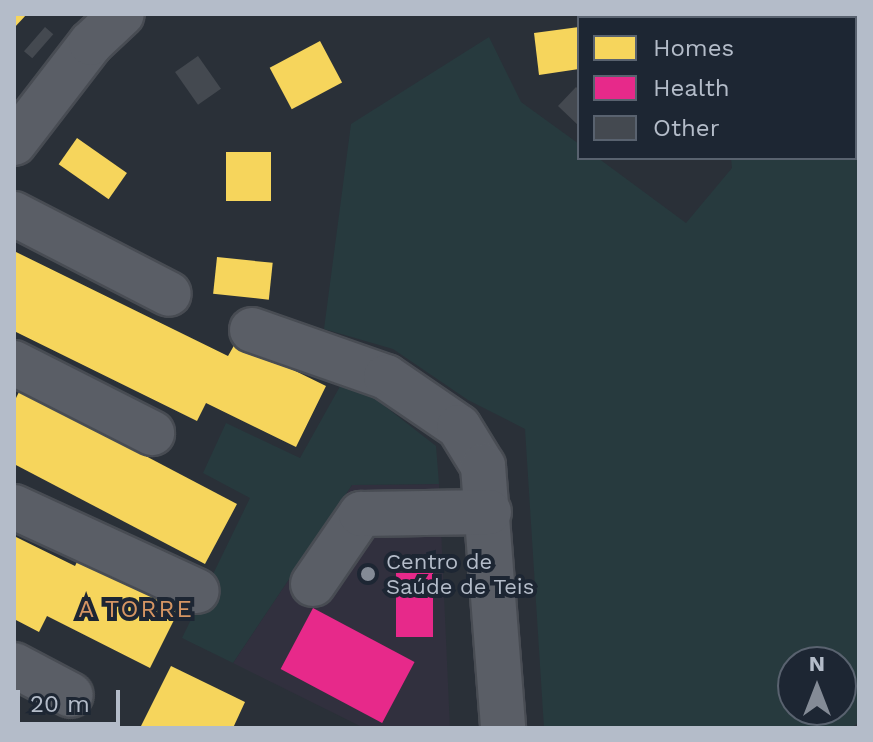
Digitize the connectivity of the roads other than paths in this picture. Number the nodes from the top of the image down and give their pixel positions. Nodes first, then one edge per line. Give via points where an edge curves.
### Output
1 (122, 14) edge
2 (14, 143) edge
3 (14, 214) edge
4 (169, 294) dead end
5 (252, 330) dead end
6 (14, 363) edge
7 (152, 433) dead end
8 (14, 507) edge
9 (489, 512) junction
10 (313, 584) dead end
11 (197, 591) dead end
12 (14, 665) edge
13 (71, 695) dead end
14 (502, 727) edge

1 - 2 street via 91,43
3 - 4 street
5 - 9 street via 386,377 459,427 483,466
6 - 7 street
8 - 11 street
9 - 10 street via 361,514
9 - 14 street
12 - 13 street

